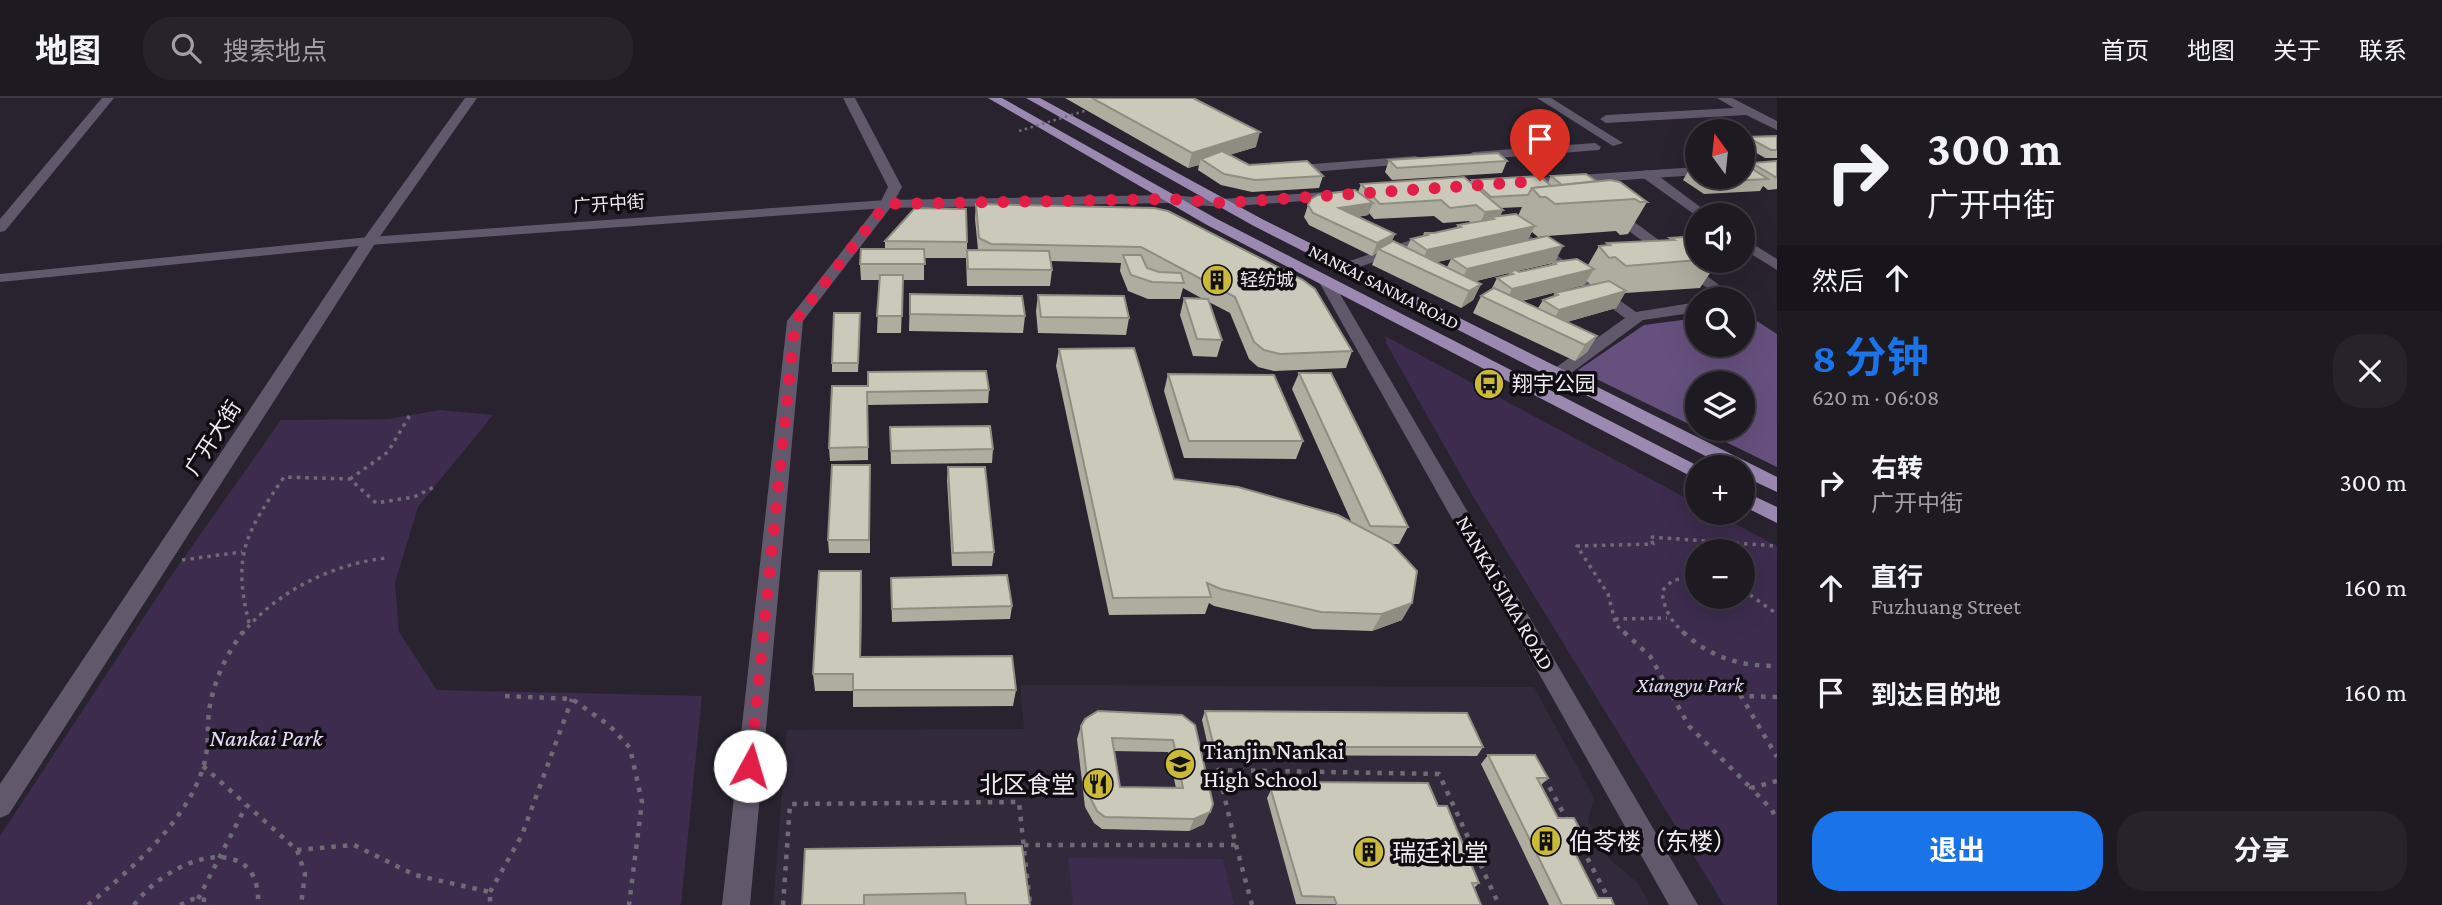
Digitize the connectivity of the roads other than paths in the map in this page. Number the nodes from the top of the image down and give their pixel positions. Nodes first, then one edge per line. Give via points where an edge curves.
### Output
1 (108, 98) edge
2 (471, 98) edge
3 (849, 98) edge
4 (994, 98) edge
5 (1031, 98) edge
6 (1543, 98) edge
7 (1723, 98) edge
8 (1748, 111) junction
9 (1606, 119) dead end
10 (1777, 126) edge
11 (1617, 143) dead end
12 (1595, 147) dead end
13 (1461, 157) edge
14 (1434, 159) edge
15 (1275, 171) edge
16 (1685, 172) edge
17 (1647, 174) junction
18 (1501, 184) edge
19 (1354, 194) edge
20 (1170, 199) junction
21 (1222, 203) junction
22 (1687, 203) edge
23 (886, 204) junction
24 (1595, 211) edge
25 (1526, 215) dead end
26 (1503, 226) joint
27 (0, 228) edge
28 (1445, 234) edge
29 (369, 241) junction
30 (1755, 251) edge
31 (1346, 267) junction
32 (1777, 267) edge
33 (0, 278) edge
34 (1326, 282) junction
35 (1715, 287) edge
36 (1685, 309) edge
37 (1634, 318) junction
38 (1557, 375) junction
39 (1719, 455) edge
40 (1685, 467) edge
41 (1755, 473) edge
42 (1777, 485) edge
43 (1755, 504) edge
44 (1777, 516) edge
45 (0, 806) edge
46 (736, 905) edge
47 (1684, 905) edge

1 - 27 street
2 - 29 street, 广开大街
3 - 23 street via 895,187
4 - 20 main road, NANKAI SANMA ROAD
5 - 21 main road, NANKAI SANMA ROAD
6 - 11 street
7 - 8 street
8 - 9 street
8 - 10 street
12 - 13 street
14 - 15 street via 1358,169
16 - 17 street
17 - 18 street
17 - 22 street
19 - 21 street, 广开中街
20 - 21 street, 广开中街
20 - 23 street, 广开中街
20 - 34 main road, NANKAI SANMA ROAD
21 - 31 main road, NANKAI SANMA ROAD
23 - 29 street, 广开中街
23 - 46 street via 795,321
24 - 35 street via 1609,210
25 - 26 street via 1498,217
26 - 37 street
28 - 31 street
29 - 33 street, 广开中街
29 - 45 street, 广开大街
30 - 32 street
31 - 38 main road, NANKAI SANMA ROAD
34 - 40 main road, NANKAI SANMA ROAD
34 - 47 street, NANKAI SIMA ROAD
36 - 37 street
37 - 38 street
38 - 39 main road, NANKAI SANMA ROAD
41 - 42 main road, NANKAI SANMA ROAD
43 - 44 main road

